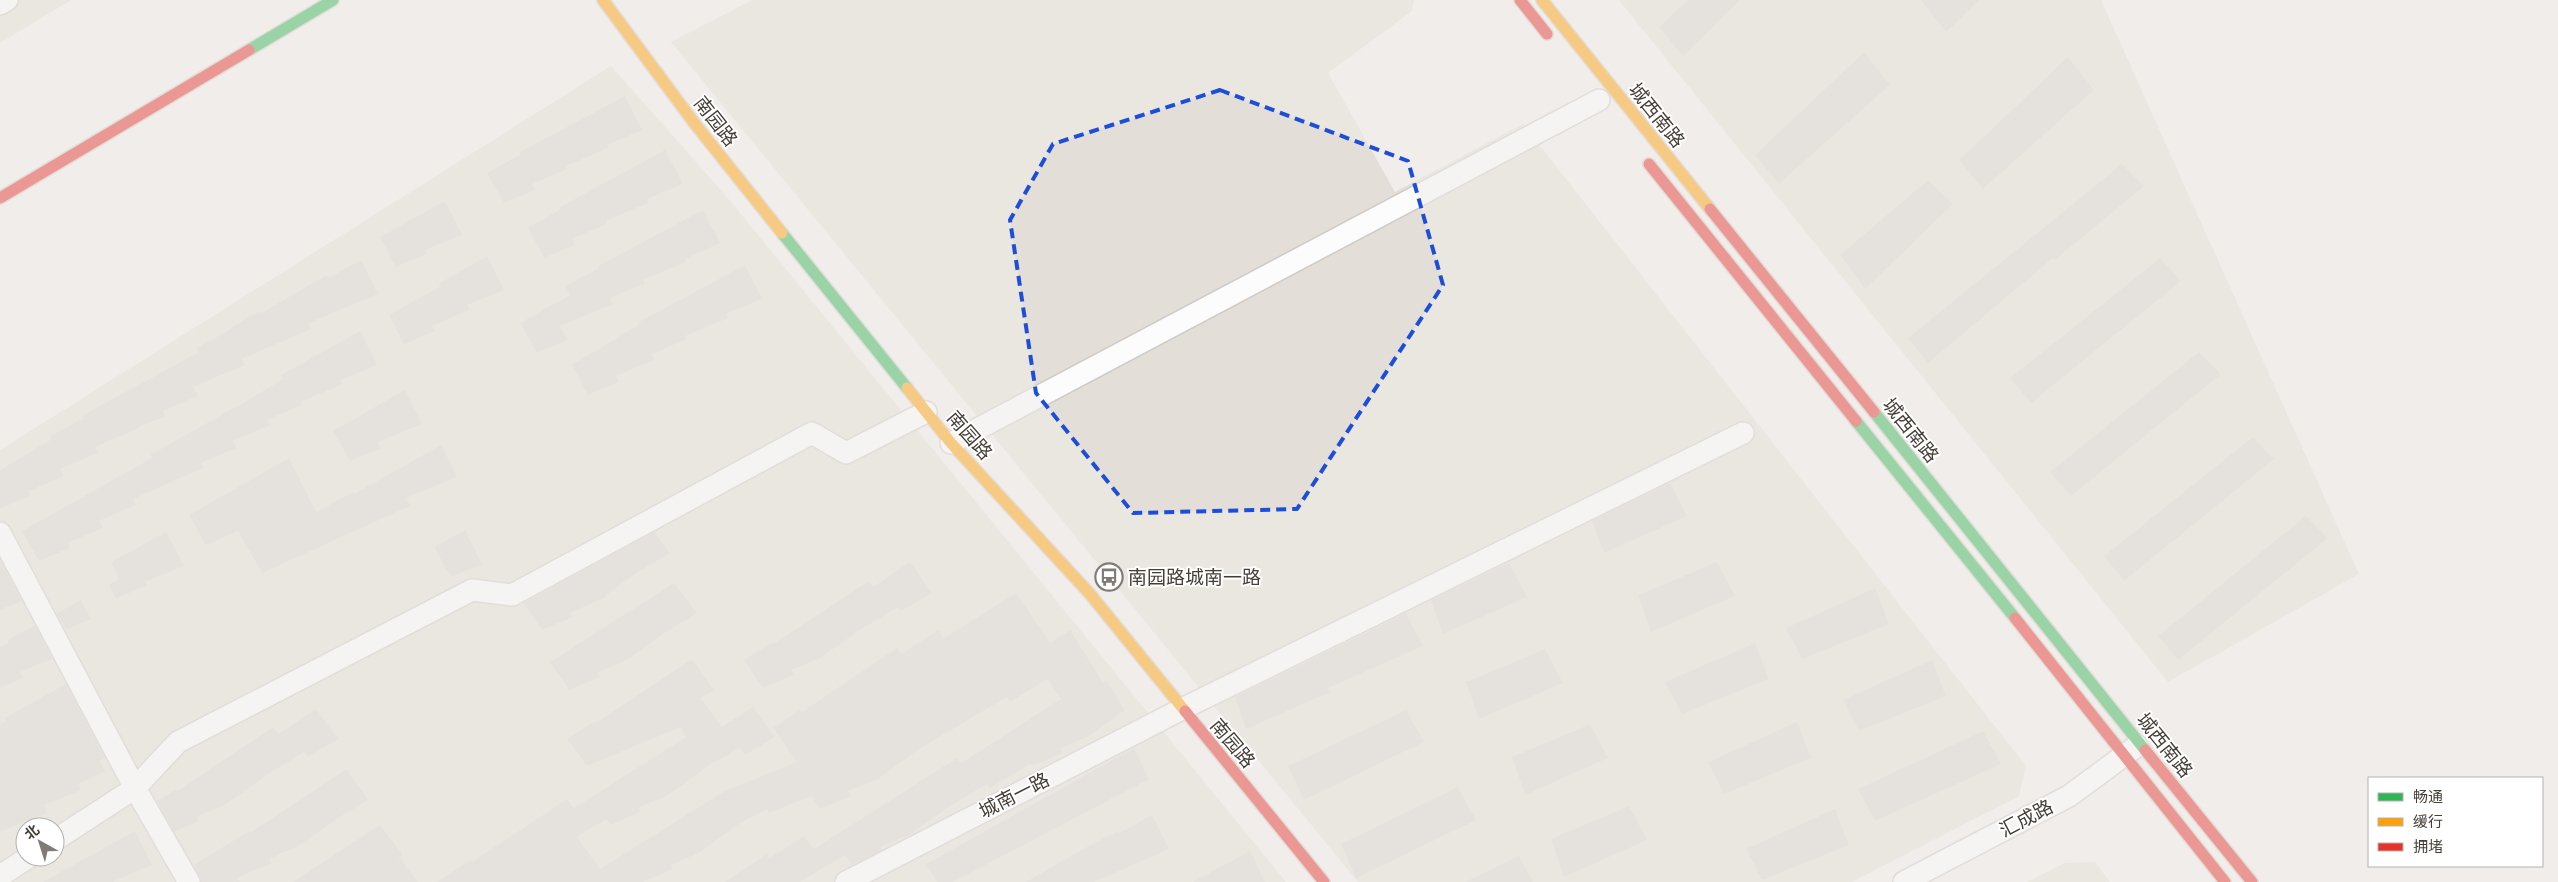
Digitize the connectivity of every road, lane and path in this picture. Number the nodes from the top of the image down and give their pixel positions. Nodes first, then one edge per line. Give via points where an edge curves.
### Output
1 (7, 0) edge
2 (333, 0) edge
3 (603, 0) edge
4 (1520, 0) edge
5 (1542, 0) edge
6 (0, 4) edge
7 (1556, 46) dead end
8 (1599, 100) dead end
9 (1642, 155) dead end
10 (0, 198) edge
11 (926, 412) junction
12 (1743, 433) dead end
13 (951, 443) junction
14 (0, 533) edge
15 (1182, 709) junction
16 (2133, 748) junction
17 (135, 788) junction
18 (65, 834) edge
19 (15, 866) edge
20 (0, 876) edge
21 (189, 882) edge
22 (846, 882) edge
23 (1324, 882) edge
24 (1904, 882) edge
25 (2225, 882) edge
26 (2252, 882) edge

1 - 6 street
2 - 10 main road
3 - 11 main road, 南园路 via 695,124
4 - 7 main road
5 - 16 main road, 城西南路
8 - 13 street
9 - 16 main road, 城西南路
11 - 13 main road, 南园路
11 - 17 street via 846,454 812,433 512,595 472,590 178,742
12 - 15 street, 城南一路
13 - 15 main road, 南园路 via 1090,594
14 - 17 street
15 - 22 street, 城南一路
15 - 23 main road, 南园路
16 - 24 street, 汇成路 via 2069,796
16 - 25 main road, 城西南路
16 - 26 main road, 城西南路
17 - 18 street
17 - 21 street
19 - 20 street

